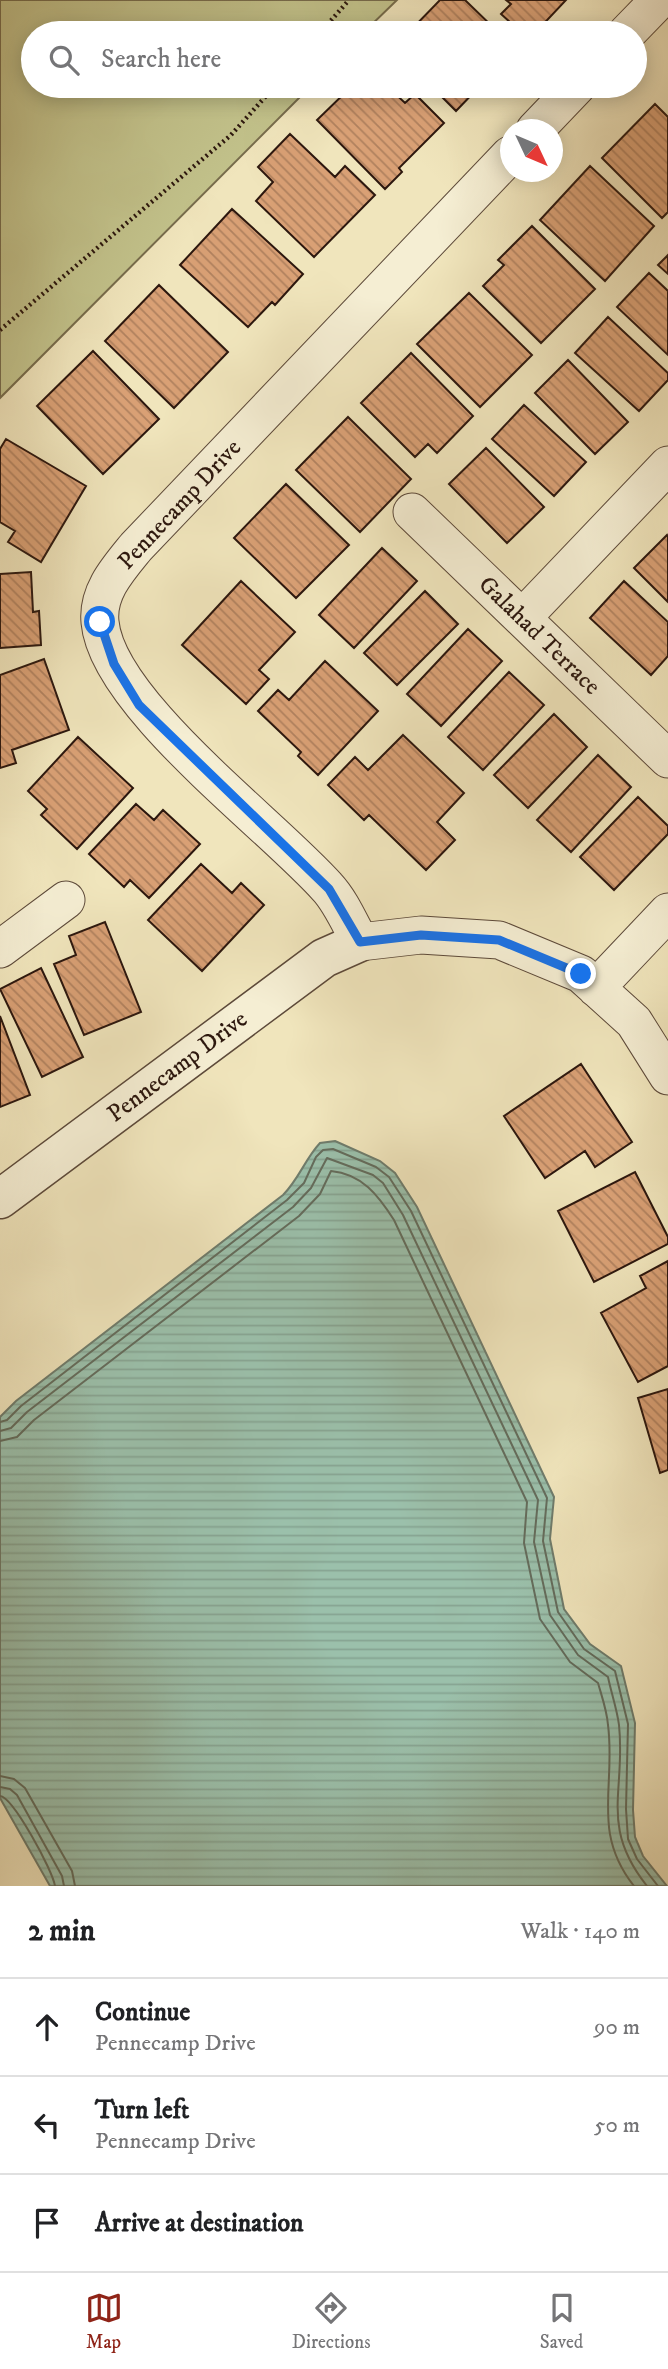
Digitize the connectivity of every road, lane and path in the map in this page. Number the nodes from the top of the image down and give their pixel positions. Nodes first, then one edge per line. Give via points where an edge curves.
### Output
1 (349, 0) edge
2 (659, 0) edge
3 (331, 21) edge
4 (639, 21) edge
5 (264, 98) edge
6 (566, 98) edge
7 (546, 119) edge
8 (500, 165) edge
9 (0, 330) edge
10 (668, 465) edge
11 (412, 512) dead end
12 (522, 618) junction
13 (668, 758) edge
14 (66, 900) dead end
15 (668, 912) edge
16 (360, 942) junction
17 (0, 949) edge
18 (596, 988) junction
19 (668, 1076) edge
20 (0, 1199) edge

1 - 3 path
2 - 4 street
5 - 9 path via 231,135
6 - 7 street
8 - 16 street, Pennecamp Drive via 135,547 108,581 100,622 114,664 139,705 329,889
10 - 12 street
11 - 12 street, Galahad Terrace
12 - 13 street, Galahad Terrace
14 - 17 street
15 - 18 street
16 - 18 street, Pennecamp Drive via 421,935 499,940 581,974
16 - 20 street, Pennecamp Drive via 324,958
18 - 19 street, Pennecamp Drive via 634,1022

